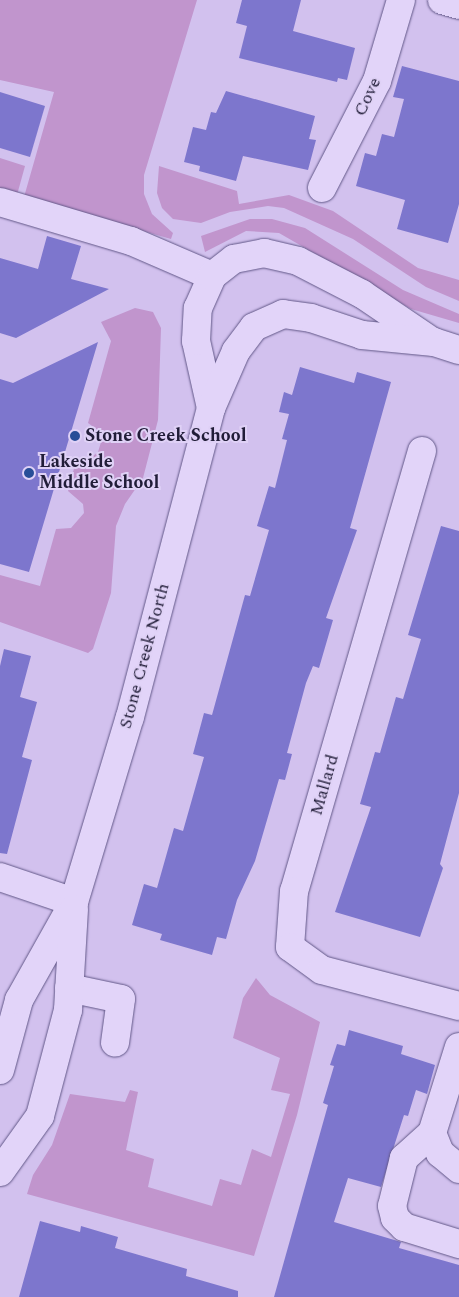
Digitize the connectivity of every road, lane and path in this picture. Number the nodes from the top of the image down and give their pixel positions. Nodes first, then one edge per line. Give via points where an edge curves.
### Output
1 (401, 0) edge
2 (442, 0) edge
3 (459, 5) edge
4 (322, 188) dead end
5 (0, 202) edge
6 (212, 276) junction
7 (446, 346) edge
8 (210, 408) junction
9 (422, 451) dead end
10 (0, 877) edge
11 (74, 902) junction
12 (69, 988) junction
13 (459, 1006) edge
14 (115, 1043) dead end
15 (459, 1047) edge
16 (0, 1070) edge
17 (432, 1133) junction
18 (459, 1169) edge
19 (0, 1172) edge
20 (459, 1244) edge

1 - 4 street, Cove via 377,81
2 - 3 street
5 - 6 street via 131,241
6 - 7 street, Stone Creek North via 234,259 264,253 298,261 362,294
6 - 8 street, Stone Creek North via 198,308 196,341
7 - 8 street, Stone Creek North via 362,335 311,318 283,314 254,327 240,344
8 - 11 street, Stone Creek North via 130,718
9 - 13 street, Mallard via 294,891 290,947 322,970
10 - 11 street
11 - 12 street, Stone Creek North
11 - 16 street, Stone Creek North via 19,1000
12 - 14 street via 121,999
12 - 19 street, Stone Creek North via 68,1010 40,1116
15 - 17 street
17 - 18 street via 440,1152
17 - 20 street via 404,1158 392,1206 395,1218 404,1227

